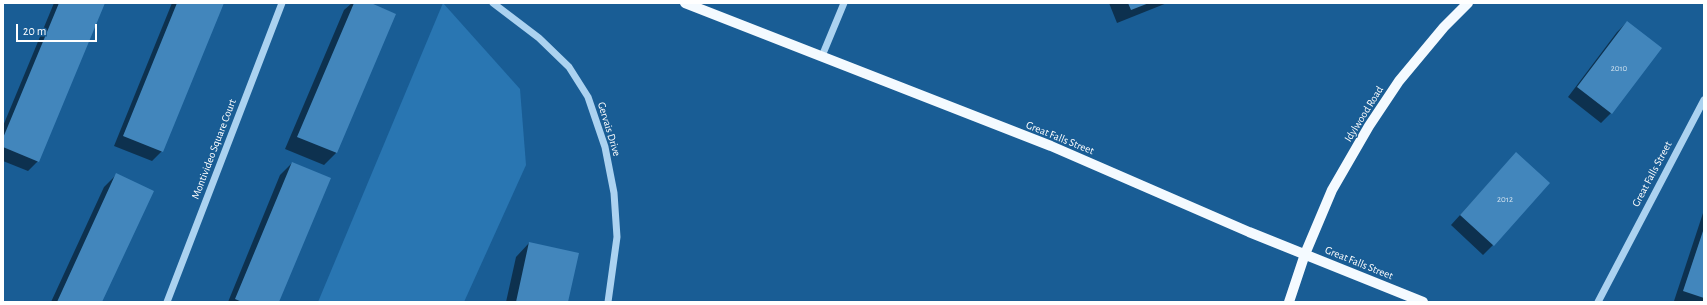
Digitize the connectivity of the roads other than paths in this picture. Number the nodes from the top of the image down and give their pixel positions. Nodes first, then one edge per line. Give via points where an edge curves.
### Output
1 (282, 3) edge
2 (493, 3) edge
3 (686, 3) edge
4 (844, 3) edge
5 (1468, 3) edge
6 (822, 56) junction
7 (1704, 100) edge
8 (1305, 254) junction
9 (167, 302) edge
10 (608, 302) edge
11 (1289, 302) edge
12 (1423, 302) edge
13 (1598, 302) edge

1 - 9 street, Montivideo Square Court
2 - 10 street, Gervais Drive via 539,38 569,67 588,98 605,147 614,193 617,237
3 - 6 main road, Great Falls Street
4 - 6 street
5 - 8 main road, Idylwood Road via 1399,80 1369,126 1332,190
6 - 8 main road, Great Falls Street via 1051,146
7 - 13 street, Great Falls Street
8 - 11 main road, Idylwood Road
8 - 12 main road, Great Falls Street

